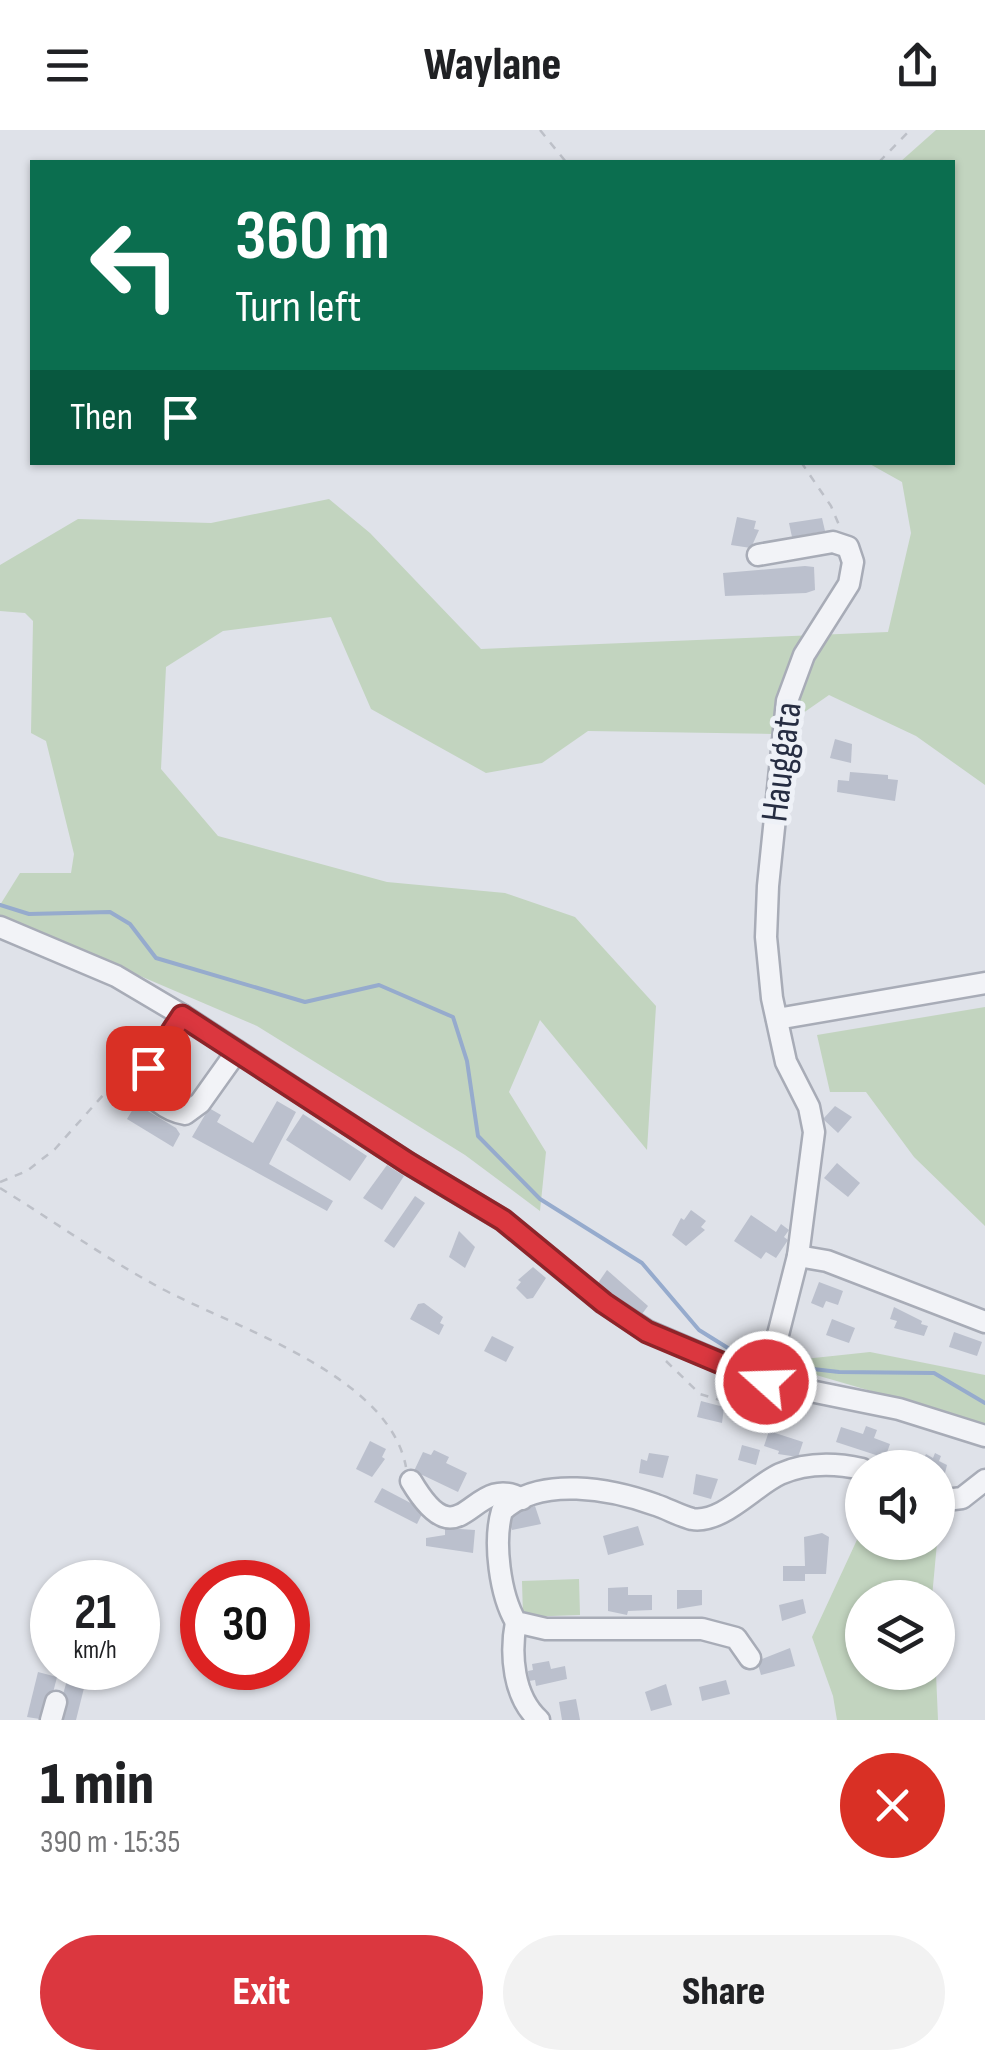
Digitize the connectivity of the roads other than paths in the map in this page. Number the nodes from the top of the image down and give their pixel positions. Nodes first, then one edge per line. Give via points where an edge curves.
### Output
1 (758, 555) dead end
2 (0, 927) edge
3 (985, 983) edge
4 (182, 1016) junction
5 (777, 1018) junction
6 (237, 1052) junction
7 (798, 1256) junction
8 (985, 1322) edge
9 (769, 1372) junction
10 (985, 1436) edge
11 (845, 1468) edge
12 (985, 1480) edge
13 (411, 1481) road end
14 (522, 1498) junction
15 (955, 1499) edge
16 (516, 1622) junction
17 (750, 1658) dead end
18 (539, 1720) edge

1 - 5 street, Hauggata via 833,542 848,547 853,562 787,701 766,912
2 - 4 street via 116,976
3 - 5 street
4 - 6 street
4 - 6 street via 144,1079 146,1090 173,1111 196,1108
5 - 7 street, Hauggata via 786,1062 814,1120
6 - 9 street via 513,1226 647,1332
7 - 8 street
7 - 9 street, Hauggata
9 - 10 street
11 - 14 street via 790,1470 697,1519 596,1490
12 - 15 street
13 - 14 street via 431,1510 451,1518 492,1494
14 - 16 street via 502,1511 498,1530
16 - 17 street via 688,1628 736,1638
16 - 18 street via 511,1646 518,1683

